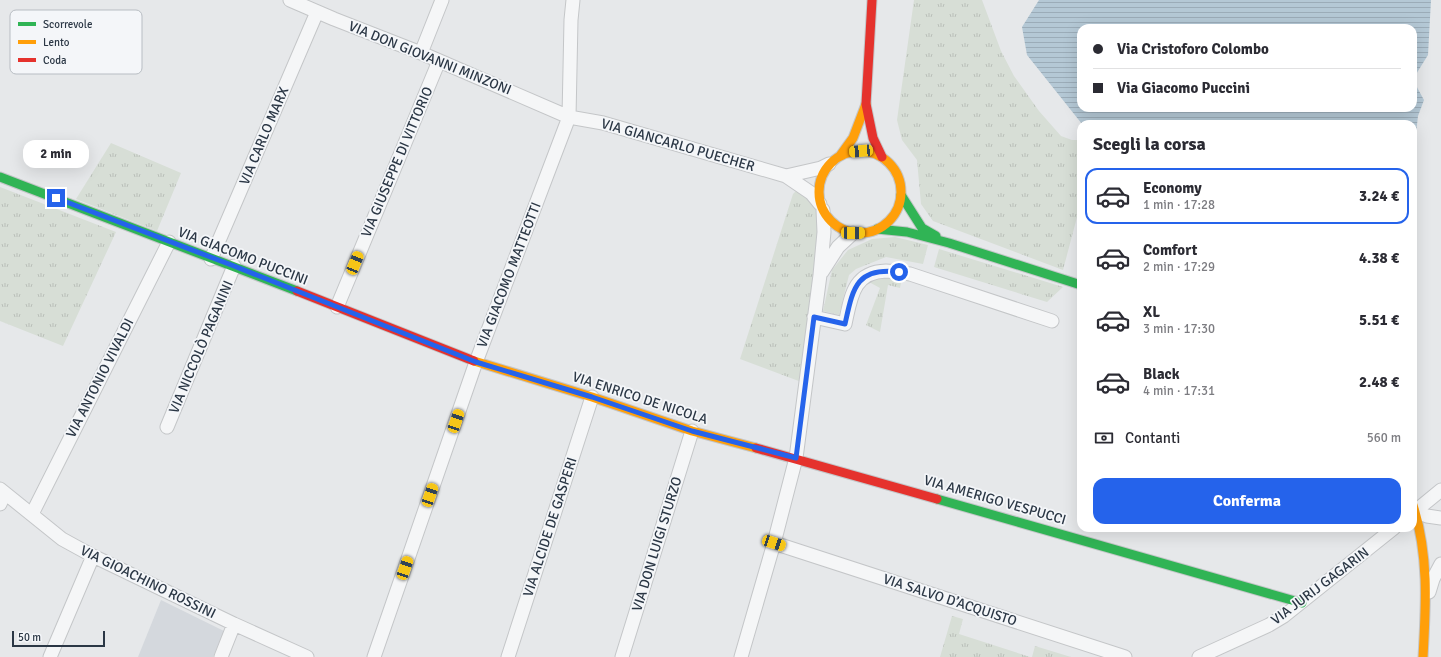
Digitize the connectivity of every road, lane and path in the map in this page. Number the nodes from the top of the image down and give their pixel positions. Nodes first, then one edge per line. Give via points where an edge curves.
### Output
1 (290, 0) edge
2 (442, 0) edge
3 (573, 0) edge
4 (872, 0) edge
5 (313, 7) edge
6 (421, 53) junction
7 (439, 61) junction
8 (866, 104) junction
9 (569, 117) junction
10 (840, 156) junction
11 (882, 157) junction
12 (829, 164) junction
13 (786, 176) junction
14 (0, 177) edge
15 (901, 195) junction
16 (821, 207) junction
17 (877, 229) junction
18 (853, 233) junction
19 (168, 242) junction
20 (950, 243) junction
21 (211, 259) junction
22 (234, 266) junction
23 (820, 275) junction
24 (1077, 284) edge
25 (337, 307) junction
26 (814, 317) junction
27 (1052, 321) dead end
28 (476, 362) junction
29 (592, 397) junction
30 (168, 427) dead end
31 (692, 431) junction
32 (796, 458) junction
33 (1441, 490) edge
34 (2, 495) edge
35 (1417, 508) edge
36 (1417, 511) edge
37 (32, 514) junction
38 (1441, 518) edge
39 (1417, 521) edge
40 (1389, 532) edge
41 (774, 543) junction
42 (92, 556) junction
43 (1441, 564) edge
44 (1302, 603) junction
45 (1426, 604) junction
46 (234, 624) junction
47 (50, 657) edge
48 (221, 657) edge
49 (307, 657) edge
50 (374, 657) edge
51 (508, 657) edge
52 (622, 657) edge
53 (741, 657) edge
54 (1125, 657) edge
55 (1199, 657) edge
56 (1423, 657) edge

1 - 5 street, VIA DON GIOVANNI MINZONI
2 - 6 street
3 - 9 street, VIA GIACOMO MATTEOTTI
4 - 8 street
5 - 6 street, VIA DON GIOVANNI MINZONI
5 - 21 street, VIA CARLO MARX
6 - 7 street, VIA DON GIOVANNI MINZONI
7 - 9 street, VIA DON GIOVANNI MINZONI
7 - 25 street, VIA GIUSEPPE DI VITTORIO
8 - 10 street via 853,138
8 - 11 street via 873,138
9 - 13 street, VIA GIANCARLO PUECHER via 603,123
9 - 28 street, VIA GIACOMO MATTEOTTI
10 - 11 street via 861,151
10 - 12 street
11 - 15 street via 892,167 899,180
12 - 13 street, VIA GIANCARLO PUECHER
12 - 16 street via 821,176
13 - 16 street, VIA GIANCARLO PUECHER via 811,193
14 - 19 street, VIA GIACOMO PUCCINI
15 - 17 street via 894,215
15 - 20 street via 922,228
16 - 18 street via 830,221
16 - 23 street via 824,232
17 - 18 street via 866,233
17 - 20 street via 907,232
18 - 23 street via 838,247
19 - 21 street, VIA GIACOMO PUCCINI
19 - 37 street, VIA ANTONIO VIVALDI
20 - 24 street
21 - 22 street, VIA GIACOMO PUCCINI
22 - 25 street, VIA GIACOMO PUCCINI
22 - 30 street, VIA NICCOLÒ PAGANINI
23 - 26 street
25 - 28 street, VIA GIACOMO PUCCINI
26 - 27 street via 845,324 853,293 860,280 870,273 887,271 910,274
26 - 32 street
28 - 29 street, VIA ENRICO DE NICOLA
28 - 50 street, VIA GIACOMO MATTEOTTI
29 - 31 street, VIA ENRICO DE NICOLA
29 - 51 street, VIA ALCIDE DE GASPERI
31 - 32 street, VIA ENRICO DE NICOLA
31 - 52 street, VIA DON LUIGI STURZO
32 - 41 street
32 - 44 street, VIA AMERIGO VESPUCCI
33 - 35 street
34 - 37 street, VIA GIOACHINO ROSSINI
36 - 38 street
37 - 42 street, VIA GIOACHINO ROSSINI via 62,538
39 - 45 street via 1425,552
40 - 44 street, VIA JURIJ GAGARIN
41 - 53 street
41 - 54 street, VIA SALVO D’ACQUISTO
42 - 46 street, VIA GIOACHINO ROSSINI
42 - 47 street
43 - 45 street via 1433,579
44 - 55 street, VIA JURIJ GAGARIN via 1270,625
45 - 56 street
46 - 48 street
46 - 49 street, VIA GIOACHINO ROSSINI

